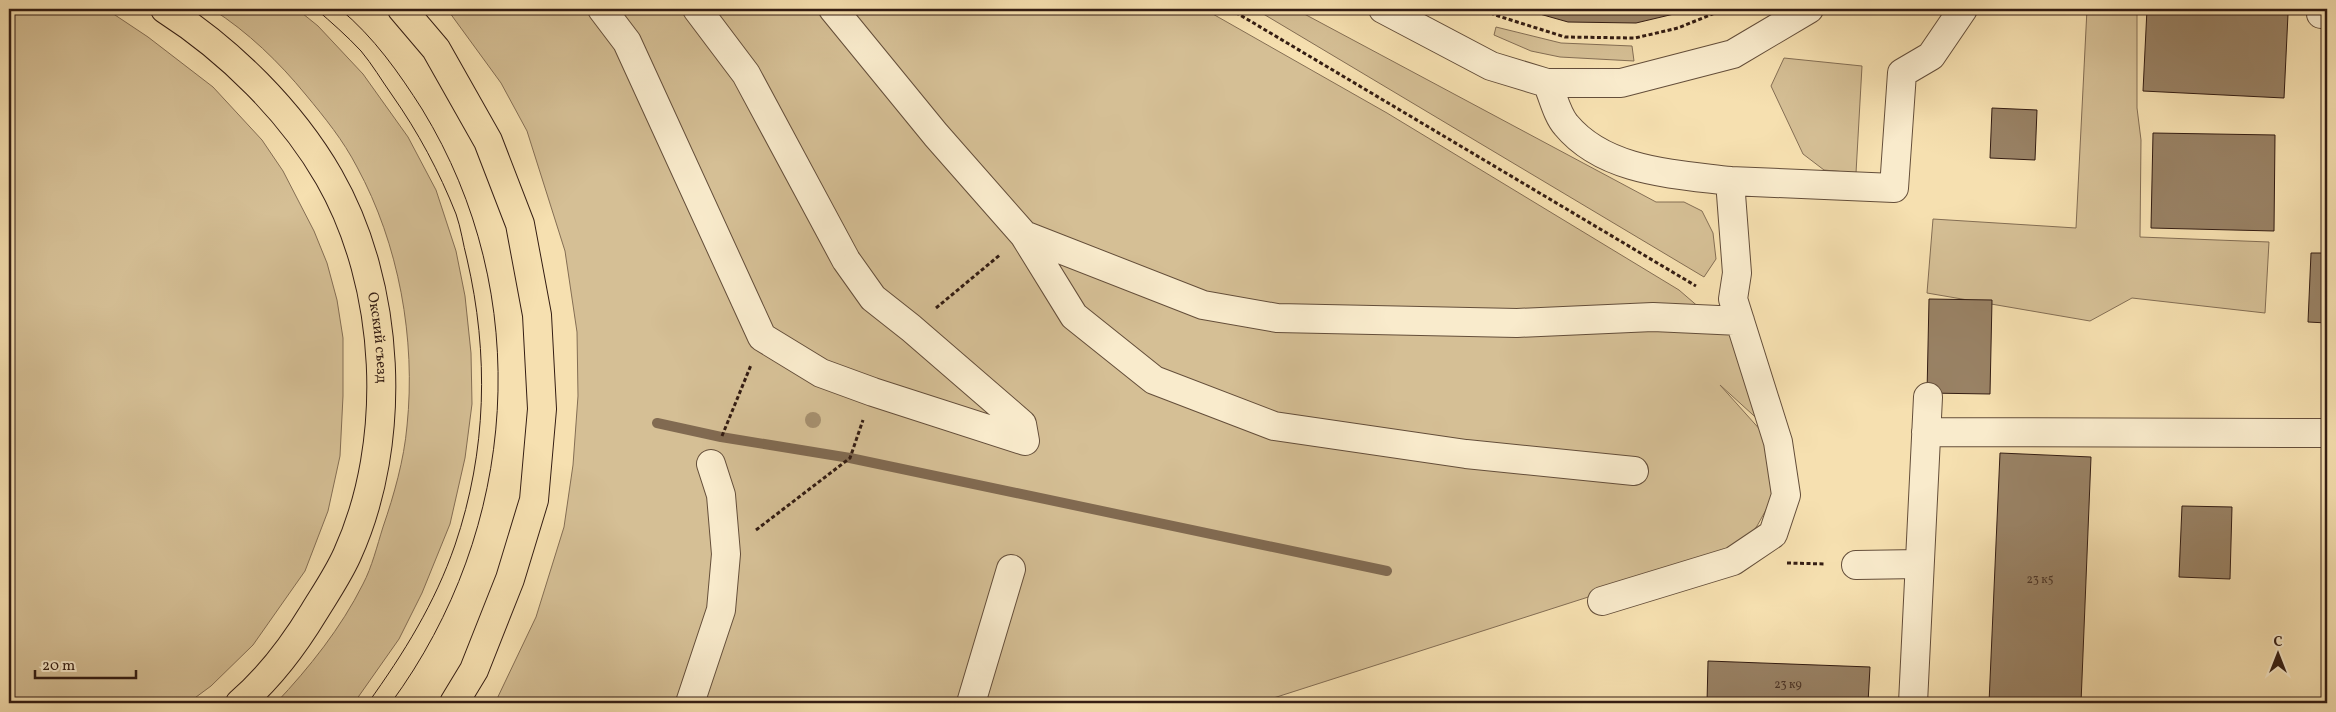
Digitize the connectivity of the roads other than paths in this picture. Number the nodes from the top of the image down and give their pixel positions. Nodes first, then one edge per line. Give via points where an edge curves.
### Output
1 (165, 9) edge
2 (402, 9) edge
3 (602, 9) edge
4 (697, 9) edge
5 (833, 9) edge
6 (1384, 9) edge
7 (1809, 9) edge
8 (1963, 9) edge
9 (1547, 83) junction
10 (1730, 182) junction
11 (1024, 235) junction
12 (1736, 310) junction
13 (1928, 397) dead end
14 (1926, 432) junction
15 (2327, 433) edge
16 (711, 464) road end
17 (1634, 471) dead end
18 (1919, 564) junction
19 (1856, 565) road end
20 (1010, 569) dead end
21 (1602, 601) dead end
22 (240, 703) edge
23 (454, 703) edge
24 (690, 703) edge
25 (971, 703) edge
26 (1913, 703) edge

1 - 22 main road, Окский съезд via 183,20 244,72 278,104 304,139 329,178 354,230 369,278 378,325 380,417 372,475 347,555 301,633
2 - 23 main road via 436,50 488,141 520,224 537,315 542,409 534,500 510,579 474,670
3 - 4 street via 627,42 762,337 821,373 1025,441 1022,424 874,298 846,260 746,74
5 - 11 street via 936,135
6 - 9 street via 1491,66
7 - 9 street via 1733,54 1621,83
8 - 10 street via 1931,56 1902,73 1894,188
9 - 10 street via 1565,124 1591,148 1641,169
10 - 12 street via 1737,273
11 - 12 street via 1203,305 1277,318 1517,323
11 - 17 street via 1074,316 1154,380 1164,384 1274,426 1466,454
12 - 21 street via 1778,442 1786,494 1773,534 1734,561
13 - 14 street
14 - 15 street
14 - 18 street
16 - 24 street via 721,494 726,554 721,610
18 - 19 street
18 - 26 street
20 - 25 street

